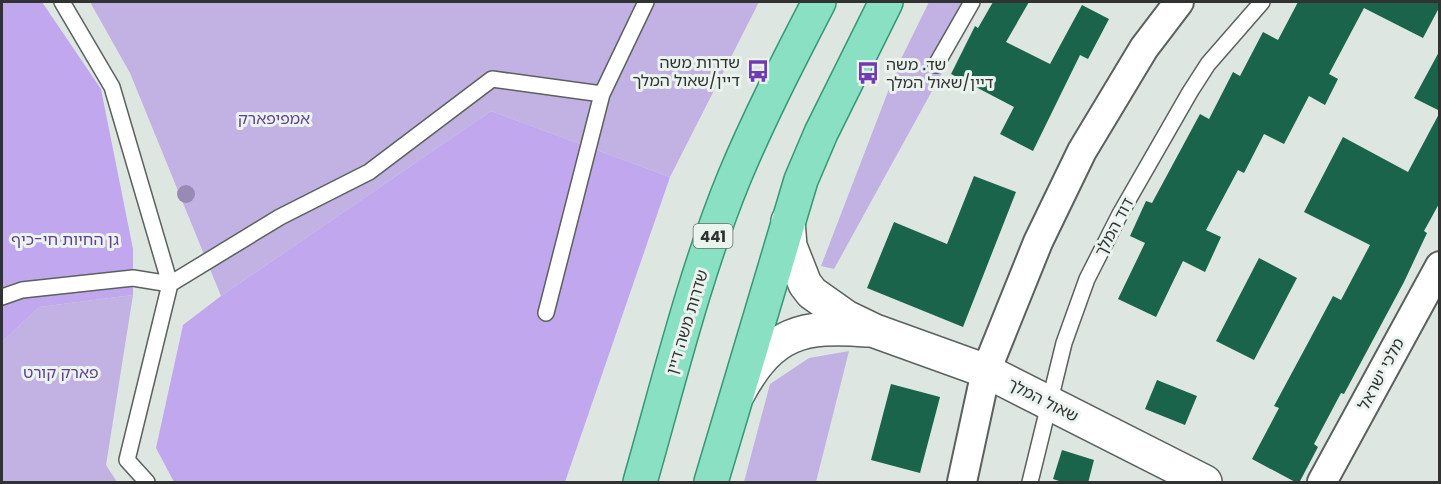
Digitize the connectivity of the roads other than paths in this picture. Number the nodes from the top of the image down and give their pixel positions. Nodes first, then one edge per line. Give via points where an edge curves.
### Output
1 (62, 2) edge
2 (646, 2) edge
3 (819, 2) edge
4 (886, 2) edge
5 (972, 2) edge
6 (1179, 2) edge
7 (1262, 2) edge
8 (936, 65) dead end
9 (602, 94) junction
10 (788, 221) junction
11 (1440, 266) edge
12 (170, 284) junction
13 (2, 297) edge
14 (546, 313) dead end
15 (875, 331) junction
16 (986, 371) junction
17 (733, 404) junction
18 (1050, 404) junction
19 (147, 483) edge
20 (640, 483) edge
21 (711, 483) edge
22 (962, 483) edge
23 (1030, 483) edge
24 (1205, 483) edge
25 (1322, 483) edge

1 - 12 lane via 112,87
2 - 9 lane
3 - 20 main road, שדרות משה דיין / 441 via 733,180 689,306
4 - 10 main road via 821,133
5 - 8 lane
6 - 16 street via 1144,48 1082,151 1038,242
7 - 18 lane, דוד המלך via 1208,64 1120,214 1087,279 1064,344
9 - 12 lane via 492,79 369,172 280,217
9 - 14 lane
10 - 15 street, שאול המלך via 795,264 812,293
10 - 17 main road
11 - 25 street, מלכי ישראל
12 - 13 lane via 133,278 22,290
12 - 19 lane via 128,459
15 - 16 street, שאול המלך
15 - 17 street, שאול המלך via 821,329 788,336 759,363
16 - 18 street, שאול המלך
16 - 22 street
17 - 21 main road
18 - 23 lane, דוד המלך
18 - 24 street, שאול המלך

